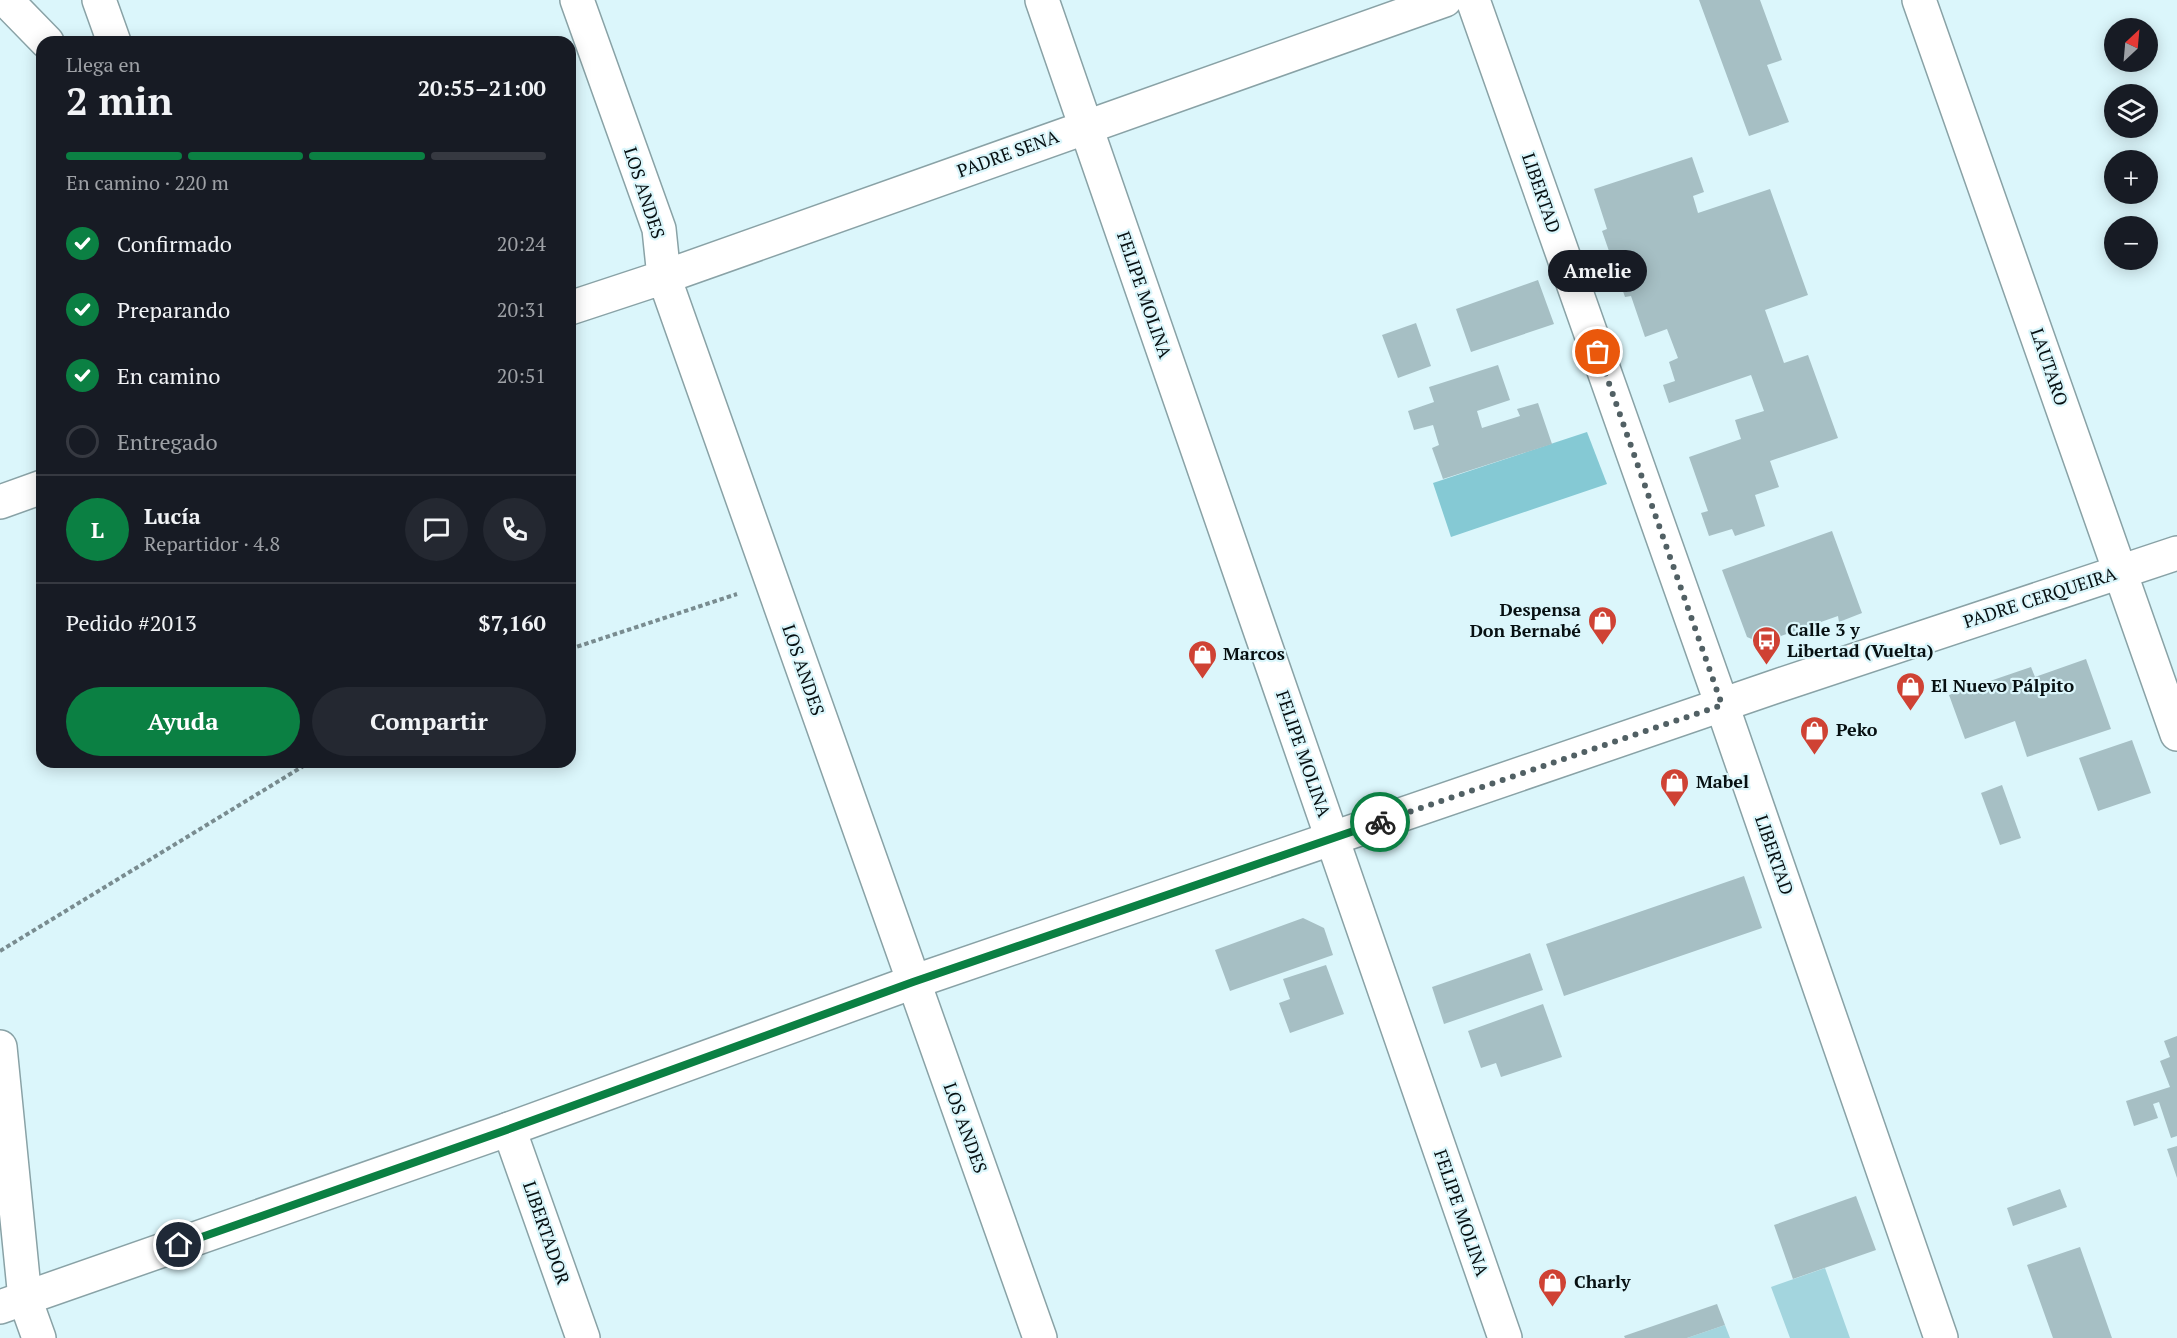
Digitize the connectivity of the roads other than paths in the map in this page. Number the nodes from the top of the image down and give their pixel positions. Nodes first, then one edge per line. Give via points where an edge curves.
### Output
1 (6, 0) edge
2 (99, 0) edge
3 (577, 0) edge
4 (1042, 0) edge
5 (1445, 0) edge
6 (1473, 0) edge
7 (1919, 0) edge
8 (40, 36) edge
9 (112, 36) edge
10 (1086, 126) junction
11 (664, 277) junction
12 (576, 306) edge
13 (36, 489) edge
14 (0, 502) edge
15 (2177, 553) edge
16 (2121, 572) junction
17 (1722, 705) junction
18 (2177, 734) edge
19 (1332, 838) junction
20 (913, 982) junction
21 (0, 1047) edge
22 (509, 1129) junction
23 (12, 1303) edge
24 (39, 1338) edge
25 (583, 1338) edge
26 (1040, 1338) edge
27 (1505, 1338) edge
28 (1941, 1338) edge

1 - 8 street
2 - 9 street
3 - 11 street, LOS ANDES via 659,229
4 - 10 street, FELIPE MOLINA
5 - 10 street, PADRE SENA
6 - 17 street, LIBERTAD
7 - 16 street, LAUTARO
10 - 11 street, PADRE SENA
10 - 19 street, FELIPE MOLINA
11 - 12 street, PADRE SENA
11 - 20 street, LOS ANDES
13 - 14 street
15 - 16 street, PADRE CERQUEIRA
16 - 17 street, PADRE CERQUEIRA
16 - 18 street, LAUTARO
17 - 19 street, PADRE CERQUEIRA
17 - 28 street, LIBERTAD
19 - 20 street, PADRE CERQUEIRA
19 - 27 street, FELIPE MOLINA
20 - 22 street, PADRE CERQUEIRA
20 - 26 street, LOS ANDES
21 - 23 street
22 - 23 street, PADRE CERQUEIRA
22 - 25 street, LIBERTADOR
23 - 24 street

